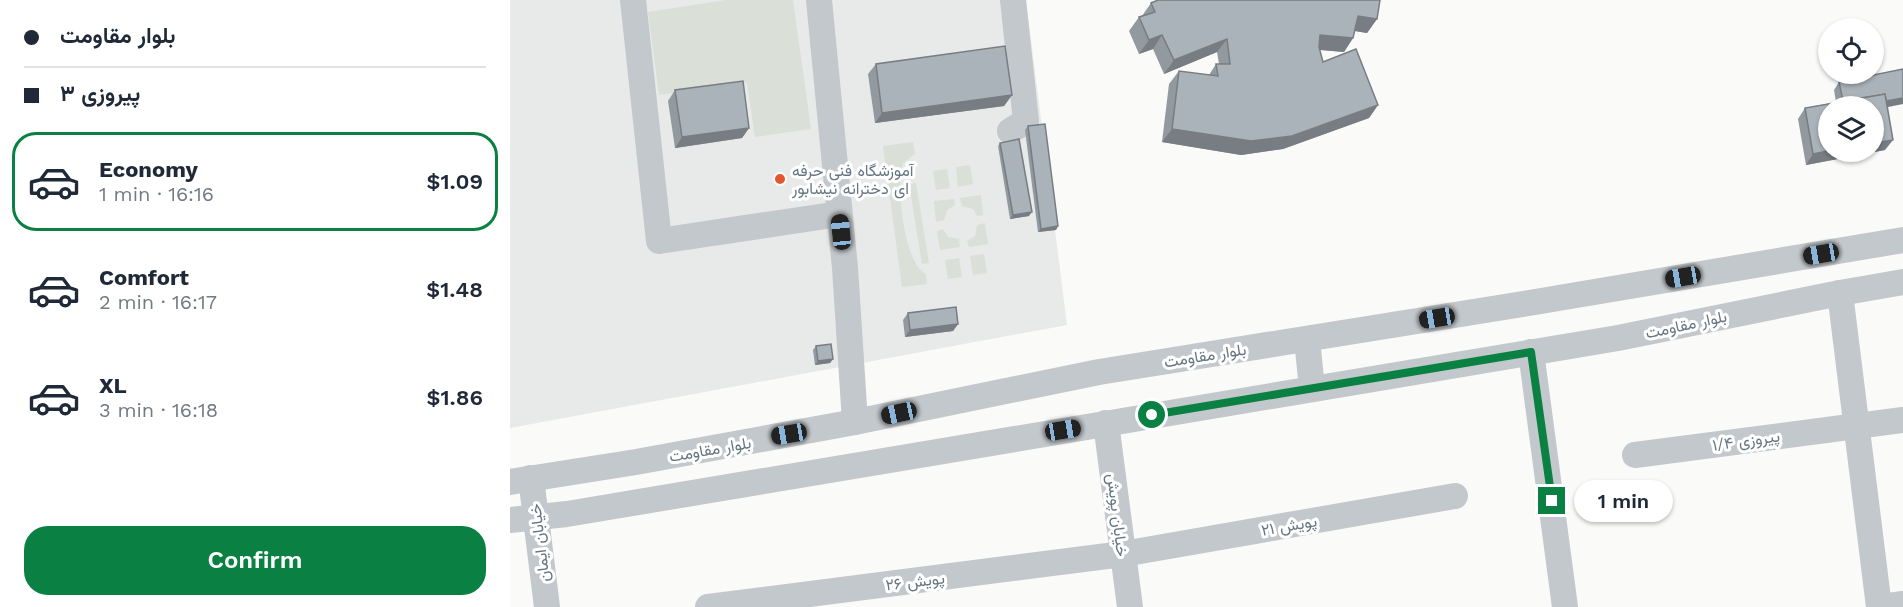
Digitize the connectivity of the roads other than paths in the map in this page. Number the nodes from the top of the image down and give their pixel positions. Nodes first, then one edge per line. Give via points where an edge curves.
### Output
1 (633, 0) edge
2 (819, 0) edge
3 (1013, 0) edge
4 (1010, 131) dead end
5 (839, 214) junction
6 (1903, 240) edge
7 (1903, 282) edge
8 (1840, 292) junction
9 (1307, 339) junction
10 (1531, 352) junction
11 (1312, 389) junction
12 (1903, 420) edge
13 (855, 422) junction
14 (1106, 423) junction
15 (1857, 425) junction
16 (1635, 455) dead end
17 (520, 480) edge
18 (1455, 496) dead end
19 (536, 517) junction
20 (510, 520) edge
21 (1123, 554) junction
22 (1903, 604) edge
23 (547, 607) edge
24 (708, 607) edge
25 (1130, 607) edge
26 (1565, 607) edge
27 (1880, 607) edge

1 - 5 street via 659,241
2 - 5 street
3 - 4 street via 1026,122
5 - 13 street
6 - 9 street, بلوار مقاومت
7 - 8 street, بلوار مقاومت
8 - 10 street, بلوار مقاومت
8 - 15 street
9 - 11 street
9 - 13 street, بلوار مقاومت via 1098,372
10 - 11 street, بلوار مقاومت
10 - 26 street
11 - 14 street, بلوار مقاومت
12 - 15 street, پیروزی ۱/۴
13 - 17 street, بلوار مقاومت
14 - 19 street, بلوار مقاومت
14 - 21 street, خیابان پویش
15 - 16 street, پیروزی ۱/۴
15 - 27 street
17 - 19 street, خیابان ایمان
18 - 21 street, پویش ۲۱
19 - 20 street, بلوار مقاومت
19 - 23 street, خیابان ایمان
21 - 24 street, پویش ۲۶
21 - 25 street, خیابان پویش
22 - 27 street

